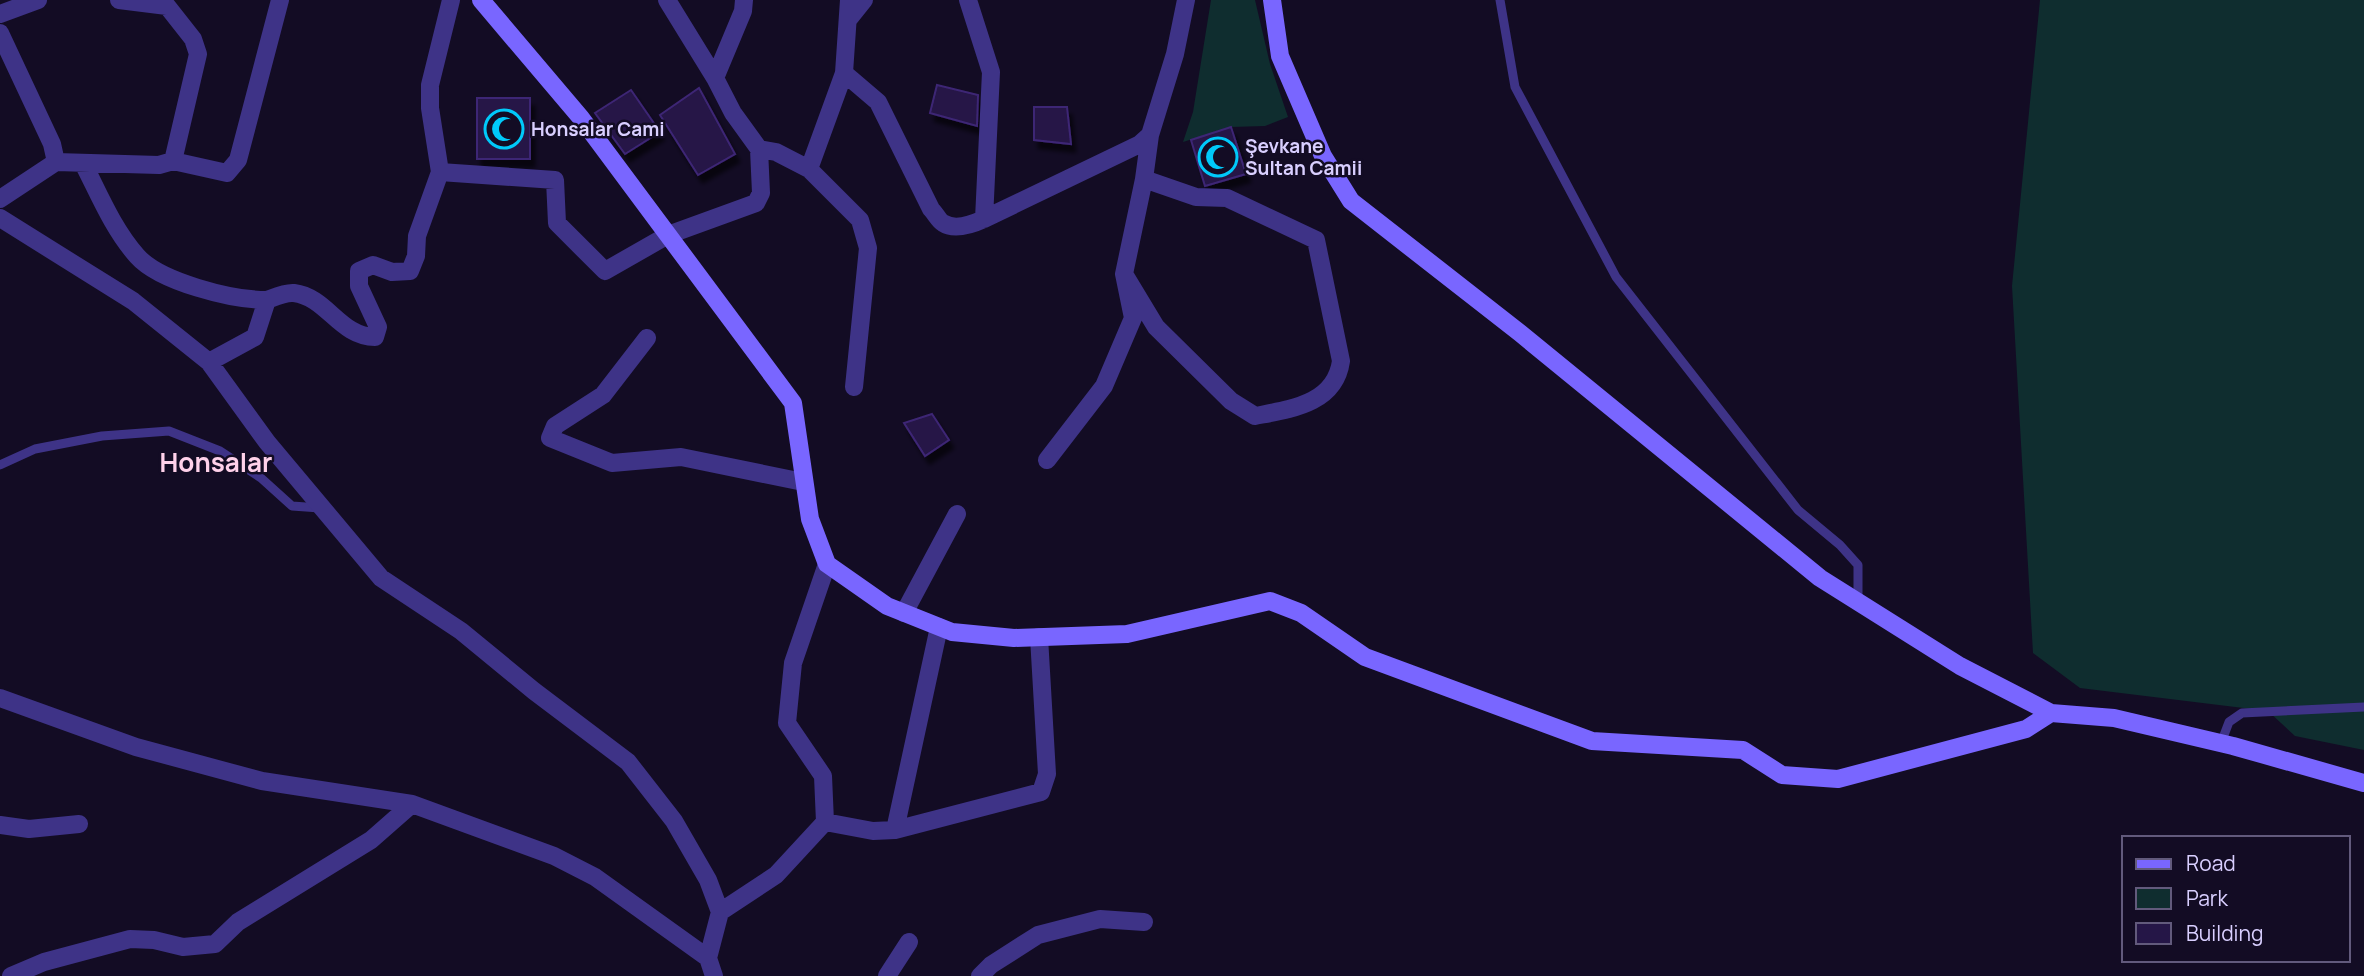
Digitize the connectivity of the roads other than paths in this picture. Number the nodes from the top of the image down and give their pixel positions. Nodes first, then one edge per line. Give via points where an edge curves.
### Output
1 (38, 0) edge
2 (119, 0) edge
3 (280, 0) edge
4 (451, 0) edge
5 (481, 0) edge
6 (667, 0) edge
7 (744, 0) edge
8 (849, 0) edge
9 (864, 0) edge
10 (968, 0) edge
11 (1186, 0) edge
12 (1272, 0) edge
13 (1500, 0) edge
14 (0, 14) edge
15 (848, 20) junction
16 (0, 33) edge
17 (844, 73) junction
18 (715, 78) junction
19 (1150, 135) junction
20 (759, 149) junction
21 (173, 161) junction
22 (56, 162) junction
23 (83, 163) junction
24 (809, 169) junction
25 (440, 172) junction
26 (1144, 179) junction
27 (0, 199) edge
28 (0, 218) edge
29 (984, 219) junction
30 (668, 236) junction
31 (1124, 274) junction
32 (267, 300) junction
33 (647, 338) dead end
34 (209, 362) junction
35 (854, 387) dead end
36 (1048, 460) dead end
37 (0, 465) edge
38 (803, 482) junction
39 (324, 508) junction
40 (957, 514) dead end
41 (827, 564) junction
42 (1858, 602) junction
43 (904, 613) junction
44 (939, 627) junction
45 (1039, 637) junction
46 (2, 697) edge
47 (2364, 707) edge
48 (2051, 713) junction
49 (2221, 744) junction
50 (2364, 783) edge
51 (412, 804) junction
52 (825, 822) junction
53 (79, 824) dead end
54 (0, 825) edge
55 (895, 830) junction
56 (720, 912) junction
57 (1144, 922) dead end
58 (909, 942) dead end
59 (708, 958) junction
60 (11, 976) edge
61 (714, 976) edge
62 (887, 976) edge
63 (980, 976) edge

1 - 14 street
2 - 21 street via 167,6 193,39 198,54
3 - 21 street via 237,159 227,173
4 - 25 street via 430,85
5 - 30 main road via 581,118
6 - 18 street
7 - 18 street
8 - 15 street
9 - 15 street
10 - 29 street via 991,72
11 - 19 street
12 - 42 main road via 1280,56 1323,156 1351,201 1811,571
13 - 42 lane via 1515,88 1616,277 1798,510 1858,565
15 - 17 street
16 - 22 street
17 - 24 street
17 - 29 street via 878,102 931,209 944,224 970,225
18 - 20 street
19 - 26 street
19 - 29 street via 1140,144
20 - 24 street via 776,152
20 - 30 street via 761,193 756,202
21 - 23 street via 159,165
22 - 23 street
22 - 27 street
23 - 32 street via 120,233 139,258 171,278 210,292
24 - 35 street via 860,220 868,248
25 - 30 street via 555,180 557,223 605,271
25 - 32 street via 410,271 392,272 373,265 359,271 359,286 378,327 375,337 346,329 312,299 292,292
26 - 31 street
26 - 31 street via 1196,197 1227,198 1316,240 1341,361 1339,374 1319,398 1255,416 1231,401 1156,327
28 - 34 street via 133,301
30 - 38 main road via 793,403
31 - 36 street via 1133,318 1104,386
32 - 34 street via 255,337
33 - 38 street via 603,395 555,426 550,438 612,463 681,457
34 - 39 street via 267,442
37 - 39 lane via 35,449 102,436 169,431 220,451 292,506
38 - 41 main road via 810,519
39 - 56 street via 381,578 461,631 628,762 674,821 708,880
40 - 43 street
41 - 43 main road
41 - 52 street via 793,663 787,723 823,776
42 - 48 main road via 1960,666
43 - 44 main road
44 - 45 main road via 951,632
44 - 55 street
45 - 48 main road via 1127,634 1270,601 1301,613 1365,657 1592,741 1743,750 1782,775 1838,779 2026,729
45 - 55 street via 1047,775 1041,792
46 - 51 street via 136,747 262,781
47 - 49 lane via 2242,713 2229,722
48 - 49 main road via 2114,718
49 - 50 main road
51 - 59 street via 554,856 595,877
51 - 60 street via 370,840 238,922 215,944 183,947 130,939 44,962
52 - 55 street
52 - 56 street via 776,875
53 - 54 street via 29,829
56 - 59 street
57 - 63 street via 1100,919 1038,935
58 - 62 street
59 - 61 street

